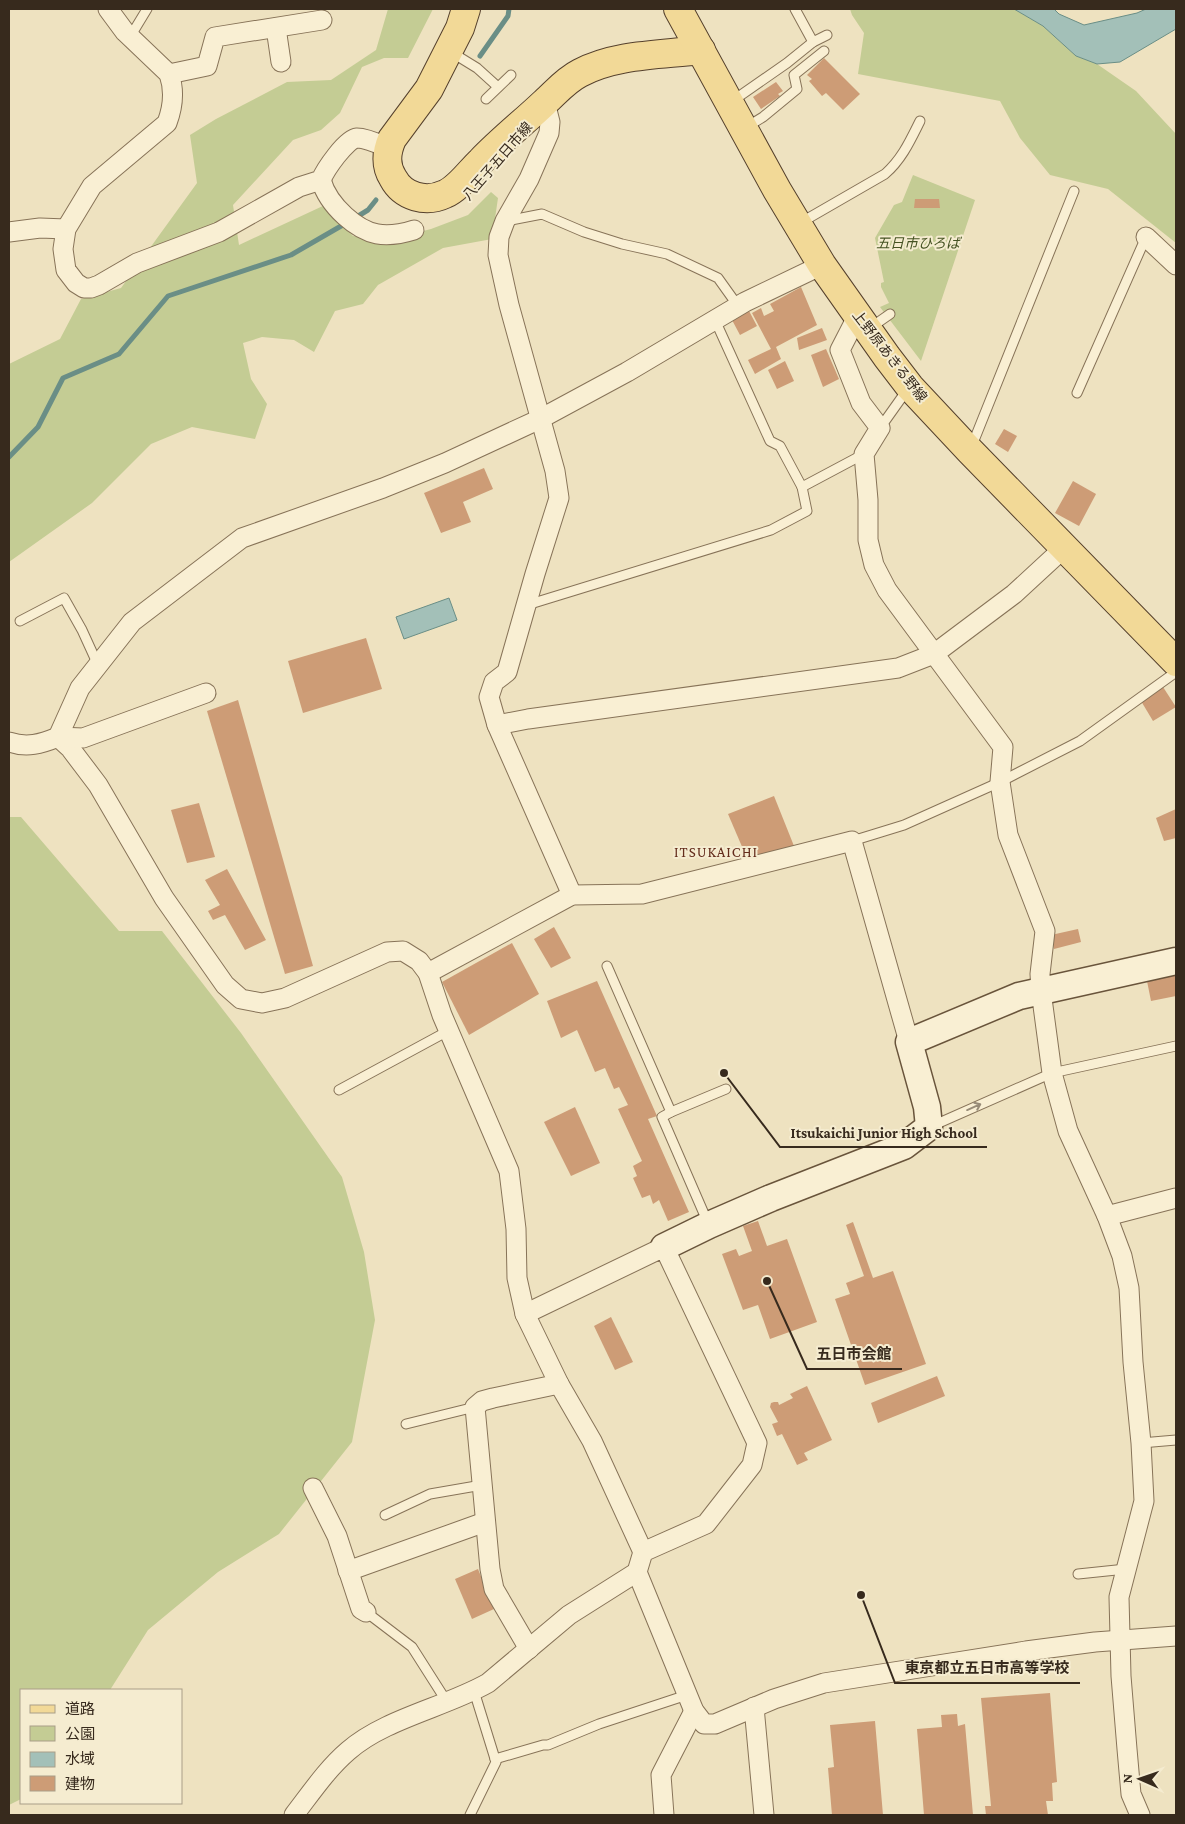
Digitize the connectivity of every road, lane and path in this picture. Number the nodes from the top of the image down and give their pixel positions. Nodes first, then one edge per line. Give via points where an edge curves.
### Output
1 (108, 9) edge
2 (147, 9) edge
3 (466, 9) edge
4 (795, 9) edge
5 (682, 10) edge
6 (322, 20) dead end
7 (276, 28) junction
8 (827, 35) dead end
9 (130, 37) junction
10 (813, 42) junction
11 (701, 50) junction
12 (448, 51) junction
13 (824, 51) dead end
14 (280, 62) dead end
15 (169, 74) junction
16 (511, 75) dead end
17 (498, 87) junction
18 (486, 99) dead end
19 (545, 102) junction
20 (730, 102) junction
21 (920, 121) dead end
22 (743, 129) junction
23 (381, 145) junction
24 (321, 180) junction
25 (1074, 191) dead end
26 (505, 221) junction
27 (798, 225) junction
28 (66, 229) junction
29 (414, 230) dead end
30 (9, 232) edge
31 (1146, 237) joint
32 (822, 265) junction
33 (1176, 265) edge
34 (738, 306) junction
35 (890, 314) dead end
36 (716, 320) junction
37 (863, 322) junction
38 (910, 386) junction
39 (1077, 393) dead end
40 (540, 419) junction
41 (880, 428) junction
42 (970, 451) junction
43 (864, 454) junction
44 (802, 487) junction
45 (1065, 547) junction
46 (526, 605) junction
47 (20, 621) dead end
48 (934, 654) junction
49 (1176, 662) edge
50 (98, 665) junction
51 (1176, 672) edge
52 (206, 693) dead end
53 (497, 725) junction
54 (58, 737) junction
55 (9, 742) edge
56 (1000, 782) junction
57 (852, 842) junction
58 (572, 895) junction
59 (1176, 961) edge
60 (607, 966) dead end
61 (428, 973) junction
62 (1041, 991) junction
63 (448, 1031) junction
64 (908, 1042) junction
65 (1176, 1046) edge
66 (1052, 1073) junction
67 (726, 1089) dead end
68 (339, 1090) dead end
69 (671, 1112) junction
70 (929, 1127) junction
71 (1176, 1198) edge
72 (1107, 1216) junction
73 (709, 1225) junction
74 (664, 1248) junction
75 (525, 1314) junction
76 (559, 1384) junction
77 (475, 1407) junction
78 (406, 1424) dead end
79 (1176, 1440) edge
80 (1141, 1443) junction
81 (482, 1484) junction
82 (313, 1488) dead end
83 (385, 1515) dead end
84 (485, 1522) junction
85 (643, 1552) junction
86 (1126, 1569) junction
87 (348, 1571) junction
88 (637, 1572) junction
89 (1078, 1574) dead end
90 (366, 1612) joint
91 (1176, 1636) edge
92 (1121, 1640) junction
93 (529, 1649) junction
94 (474, 1691) junction
95 (447, 1702) junction
96 (690, 1703) junction
97 (754, 1707) junction
98 (495, 1759) junction
99 (294, 1815) edge
100 (470, 1815) edge
101 (664, 1815) edge
102 (764, 1815) edge
103 (1140, 1815) edge

1 - 9 street
2 - 9 lane
3 - 12 main road
4 - 10 lane
5 - 11 main road, 上野原あきる野線
6 - 7 street
7 - 14 street
7 - 15 street via 215,37 207,66
8 - 10 lane
9 - 15 street
10 - 20 lane via 787,64
11 - 19 main road, 八王子五日市線 via 596,65 577,74
11 - 20 main road, 上野原あきる野線
12 - 17 lane via 477,68
12 - 23 main road via 385,123
13 - 22 lane via 794,75 797,90
15 - 28 street via 173,97 167,123 92,186
16 - 17 lane
17 - 18 lane
19 - 23 main road, 八王子五日市線 via 514,145 470,194 443,213 423,215 405,211 383,194 371,160
19 - 26 street via 549,133 529,179
20 - 22 main road, 上野原あきる野線
21 - 27 lane via 896,164
22 - 27 main road, 上野原あきる野線
23 - 24 street via 353,139 329,163
24 - 28 street via 299,187 219,232 144,260 91,288 76,283 66,270 62,249
24 - 29 street via 335,205 355,226 388,236
25 - 42 lane
26 - 34 lane via 542,214 584,232 667,254 718,278
26 - 40 street via 498,255
27 - 32 main road, 上野原あきる野線
28 - 30 street
31 - 33 street
31 - 39 lane
32 - 34 street
32 - 37 main road, 上野原あきる野線
34 - 36 street
35 - 37 lane
36 - 40 street
36 - 44 lane via 770,441 780,446
37 - 38 main road, 上野原あきる野線
37 - 41 street via 840,350 861,403
38 - 41 lane
38 - 42 main road, 上野原あきる野線
40 - 46 street via 559,498
40 - 50 street via 383,488 242,538 132,622
41 - 43 street
42 - 45 main road, 上野原あきる野線
43 - 44 lane
43 - 48 street via 868,540 874,565 887,590
44 - 46 lane via 807,511 771,530
45 - 48 street via 1014,594
45 - 49 main road, 上野原あきる野線
46 - 53 street via 506,672 494,682 489,697
47 - 50 lane via 64,598
48 - 53 street via 898,668
48 - 56 street via 1003,747
50 - 54 street via 80,688
51 - 56 lane via 1080,741
52 - 54 street via 83,738
53 - 58 street
54 - 55 street via 26,746
54 - 61 street via 98,785 164,898 219,977 241,998 262,1003 285,998 387,952 402,952 419,961
56 - 57 lane via 904,825
56 - 62 street via 1008,835 1045,931
57 - 58 street via 642,894
57 - 64 street
58 - 61 street
59 - 62 street
60 - 69 lane
61 - 63 street
62 - 64 street via 1019,996
62 - 66 street
63 - 68 lane
63 - 75 street via 509,1172 516,1228 516,1278
64 - 70 street via 927,1107
65 - 66 lane
70 -> 66 lane
66 - 72 street via 1068,1131
67 - 69 lane
69 - 73 lane via 662,1117
70 - 73 street via 904,1146
71 - 72 street
72 - 80 street via 1122,1256 1129,1288
73 - 74 street
74 - 75 street
74 - 85 street via 757,1443 752,1465 706,1524
75 - 76 street
76 - 77 street via 492,1398
76 - 85 street via 592,1441
77 - 78 lane
77 - 81 street
79 - 80 lane
80 - 86 street via 1144,1500
81 - 83 lane via 430,1494
81 - 84 street
82 - 87 street via 337,1536
84 - 87 street
84 - 93 street via 494,1589
85 - 88 street
86 - 89 lane
86 - 92 street via 1118,1597
87 - 90 street via 361,1609
88 - 93 street via 569,1615
88 - 96 street
90 - 95 lane via 412,1647
91 - 92 street
92 - 97 street via 1026,1651 824,1683
92 - 103 street via 1132,1794
93 - 94 street
94 - 95 street
94 - 98 lane
95 - 99 street via 385,1728 354,1747 326,1774
96 - 97 street via 704,1724 715,1724
96 - 98 lane via 599,1724 548,1745
96 - 101 street via 661,1775
97 - 102 street
98 - 100 lane

